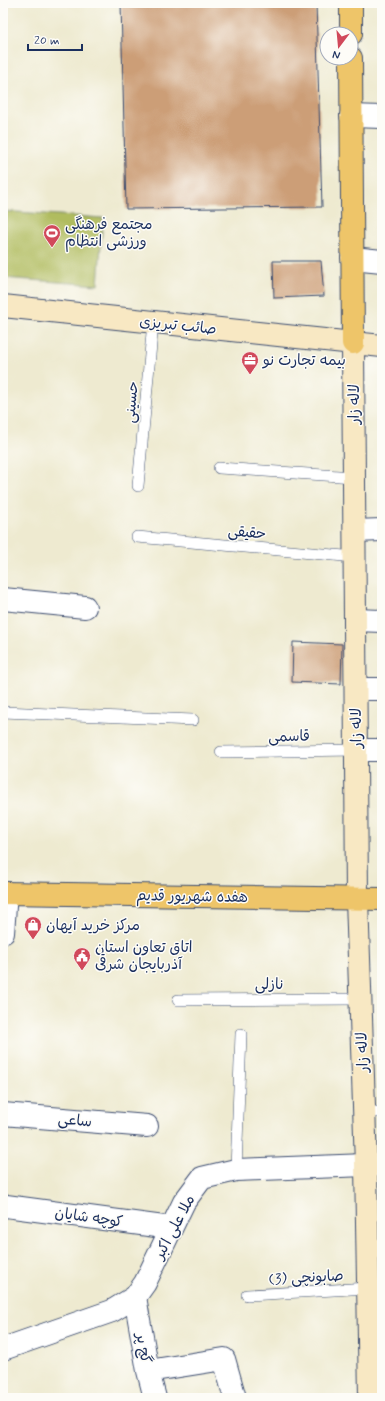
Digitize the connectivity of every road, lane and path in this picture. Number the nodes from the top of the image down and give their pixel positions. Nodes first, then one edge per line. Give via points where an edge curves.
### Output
1 (350, 3) edge
2 (351, 26) edge
3 (351, 66) edge
4 (351, 116) junction
5 (382, 117) edge
6 (352, 258) junction
7 (382, 261) edge
8 (3, 306) edge
9 (153, 322) junction
10 (353, 343) junction
11 (382, 346) edge
12 (219, 468) dead end
13 (354, 477) junction
14 (138, 486) dead end
15 (382, 530) edge
16 (355, 531) junction
17 (137, 537) dead end
18 (355, 557) junction
19 (3, 598) edge
20 (85, 608) dead end
21 (355, 620) junction
22 (382, 621) edge
23 (356, 689) junction
24 (382, 690) edge
25 (3, 712) edge
26 (193, 720) dead end
27 (356, 750) junction
28 (382, 750) edge
29 (221, 752) dead end
30 (5, 893) edge
31 (357, 899) junction
32 (382, 899) edge
33 (3, 933) edge
34 (360, 999) junction
35 (178, 1000) dead end
36 (241, 1034) dead end
37 (373, 1112) edge
38 (3, 1114) edge
39 (147, 1126) dead end
40 (374, 1165) edge
41 (236, 1170) junction
42 (6, 1206) dead end
43 (171, 1228) junction
44 (375, 1288) edge
45 (246, 1295) dead end
46 (135, 1297) junction
47 (3, 1348) edge
48 (148, 1371) junction
49 (155, 1398) edge
50 (235, 1398) edge
51 (370, 1398) edge

1 - 2 main road
3 - 4 main road, لاله زار
4 - 5 street
4 - 6 main road, لاله زار
6 - 7 street
6 - 10 main road, لاله زار
8 - 9 main road, صائب تبریزی
9 - 10 main road, صائب تبریزی
9 - 14 lane, حسینی
10 - 11 main road, صائب تبریزی
10 - 13 main road, لاله زار
12 - 13 lane
13 - 16 main road, لاله زار
15 - 16 street
16 - 18 main road, لاله زار
17 - 18 lane, حقیقی
18 - 21 main road, لاله زار
19 - 20 street
21 - 22 street
21 - 23 main road, لاله زار
23 - 24 street
23 - 27 main road, لاله زار
25 - 26 lane
27 - 28 street
27 - 29 lane, قاسمی
27 - 31 main road, لاله زار
30 - 31 main road, هفده شهریور قدیم
30 - 33 street
31 - 32 main road, هفده شهریور قدیم
31 - 34 main road, لاله زار
34 - 35 lane, نازلی
34 - 37 main road, لاله زار
36 - 41 lane
37 - 40 main road, لاله زار
38 - 39 street, ساعی
40 - 41 street, ملا علی اکبر
40 - 44 main road, لاله زار
41 - 43 street, ملا علی اکبر via 202,1178 184,1202
42 - 43 street, کوچه شایان
43 - 46 street, ملا علی اکبر via 145,1283
44 - 45 lane, صابونچی (3)
44 - 51 main road, لاله زار
46 - 47 street, ملا علی اکبر via 112,1311
46 - 48 street, گچ پر
48 - 49 street, گچ پر
48 - 50 street via 224,1359

